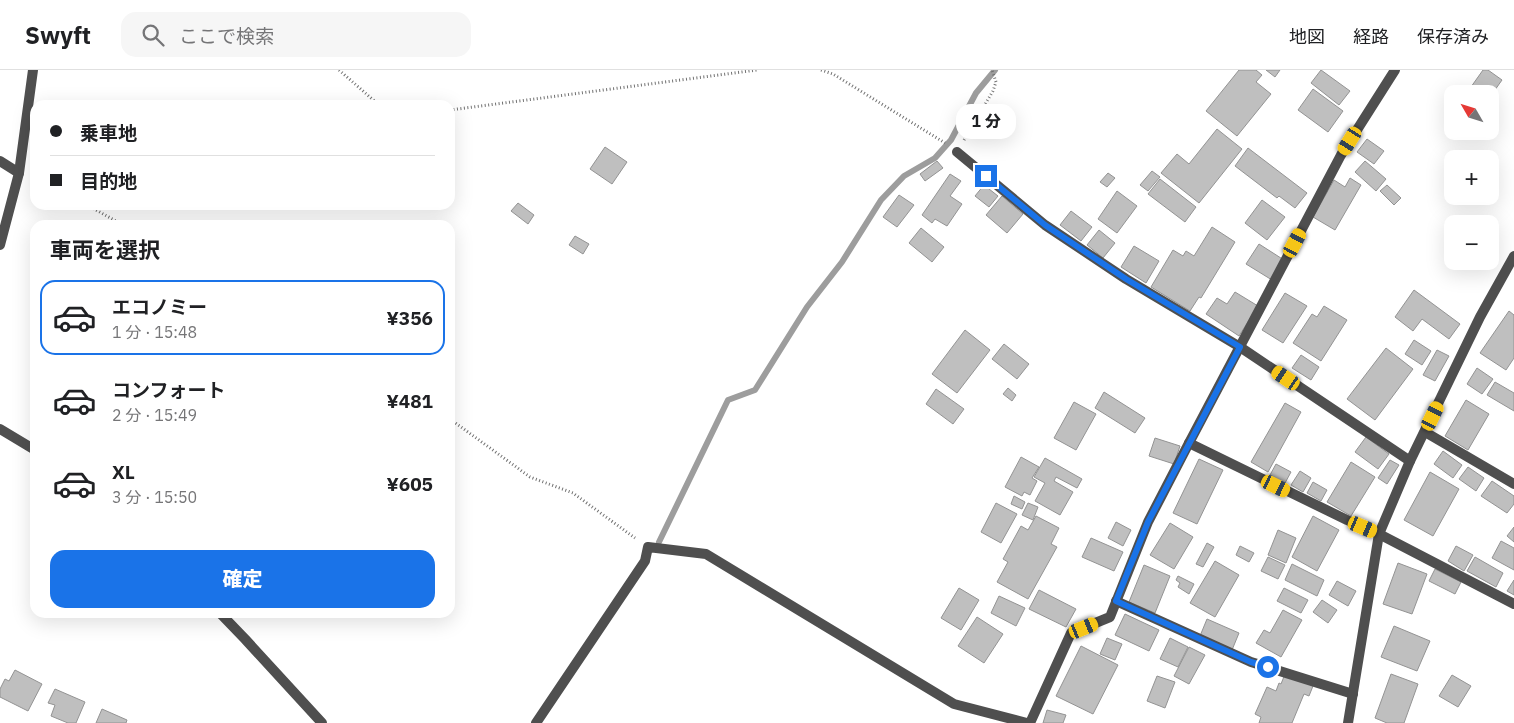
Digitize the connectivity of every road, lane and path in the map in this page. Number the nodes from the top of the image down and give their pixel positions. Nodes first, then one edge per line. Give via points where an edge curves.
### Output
1 (33, 70) edge
2 (339, 70) edge
3 (757, 70) edge
4 (821, 70) edge
5 (992, 70) edge
6 (1395, 70) edge
7 (374, 100) edge
8 (455, 109) edge
9 (940, 139) dead end
10 (957, 152) joint
11 (0, 161) edge
12 (19, 173) junction
13 (96, 210) edge
14 (114, 220) edge
15 (0, 245) edge
16 (1514, 256) edge
17 (1240, 347) junction
18 (455, 423) edge
19 (0, 429) edge
20 (1425, 432) junction
21 (1189, 443) junction
22 (30, 447) edge
23 (1410, 462) junction
24 (1514, 484) edge
25 (1380, 534) junction
26 (648, 547) junction
27 (1116, 601) junction
28 (1514, 604) edge
29 (224, 618) edge
30 (1353, 694) junction
31 (322, 723) edge
32 (536, 723) edge
33 (1029, 723) edge
34 (1348, 723) edge

1 - 12 street
2 - 7 path
3 - 8 path
4 - 9 path via 833,74
5 - 10 path via 996,82 993,91
6 - 17 street via 1341,156
10 - 17 street via 1045,225 1126,279
11 - 12 street
12 - 15 street
13 - 14 path
16 - 20 street
17 - 21 street
17 - 23 street
18 - 26 path via 530,477 573,493
19 - 22 street
20 - 23 street
20 - 24 street
21 - 25 street
21 - 27 street via 1148,522
23 - 25 street
25 - 28 street
25 - 30 street
26 - 32 street via 645,561
26 - 33 street via 706,554 954,704
27 - 30 street via 1251,662
27 - 33 street via 1110,617 1071,633
29 - 31 street
30 - 34 street

